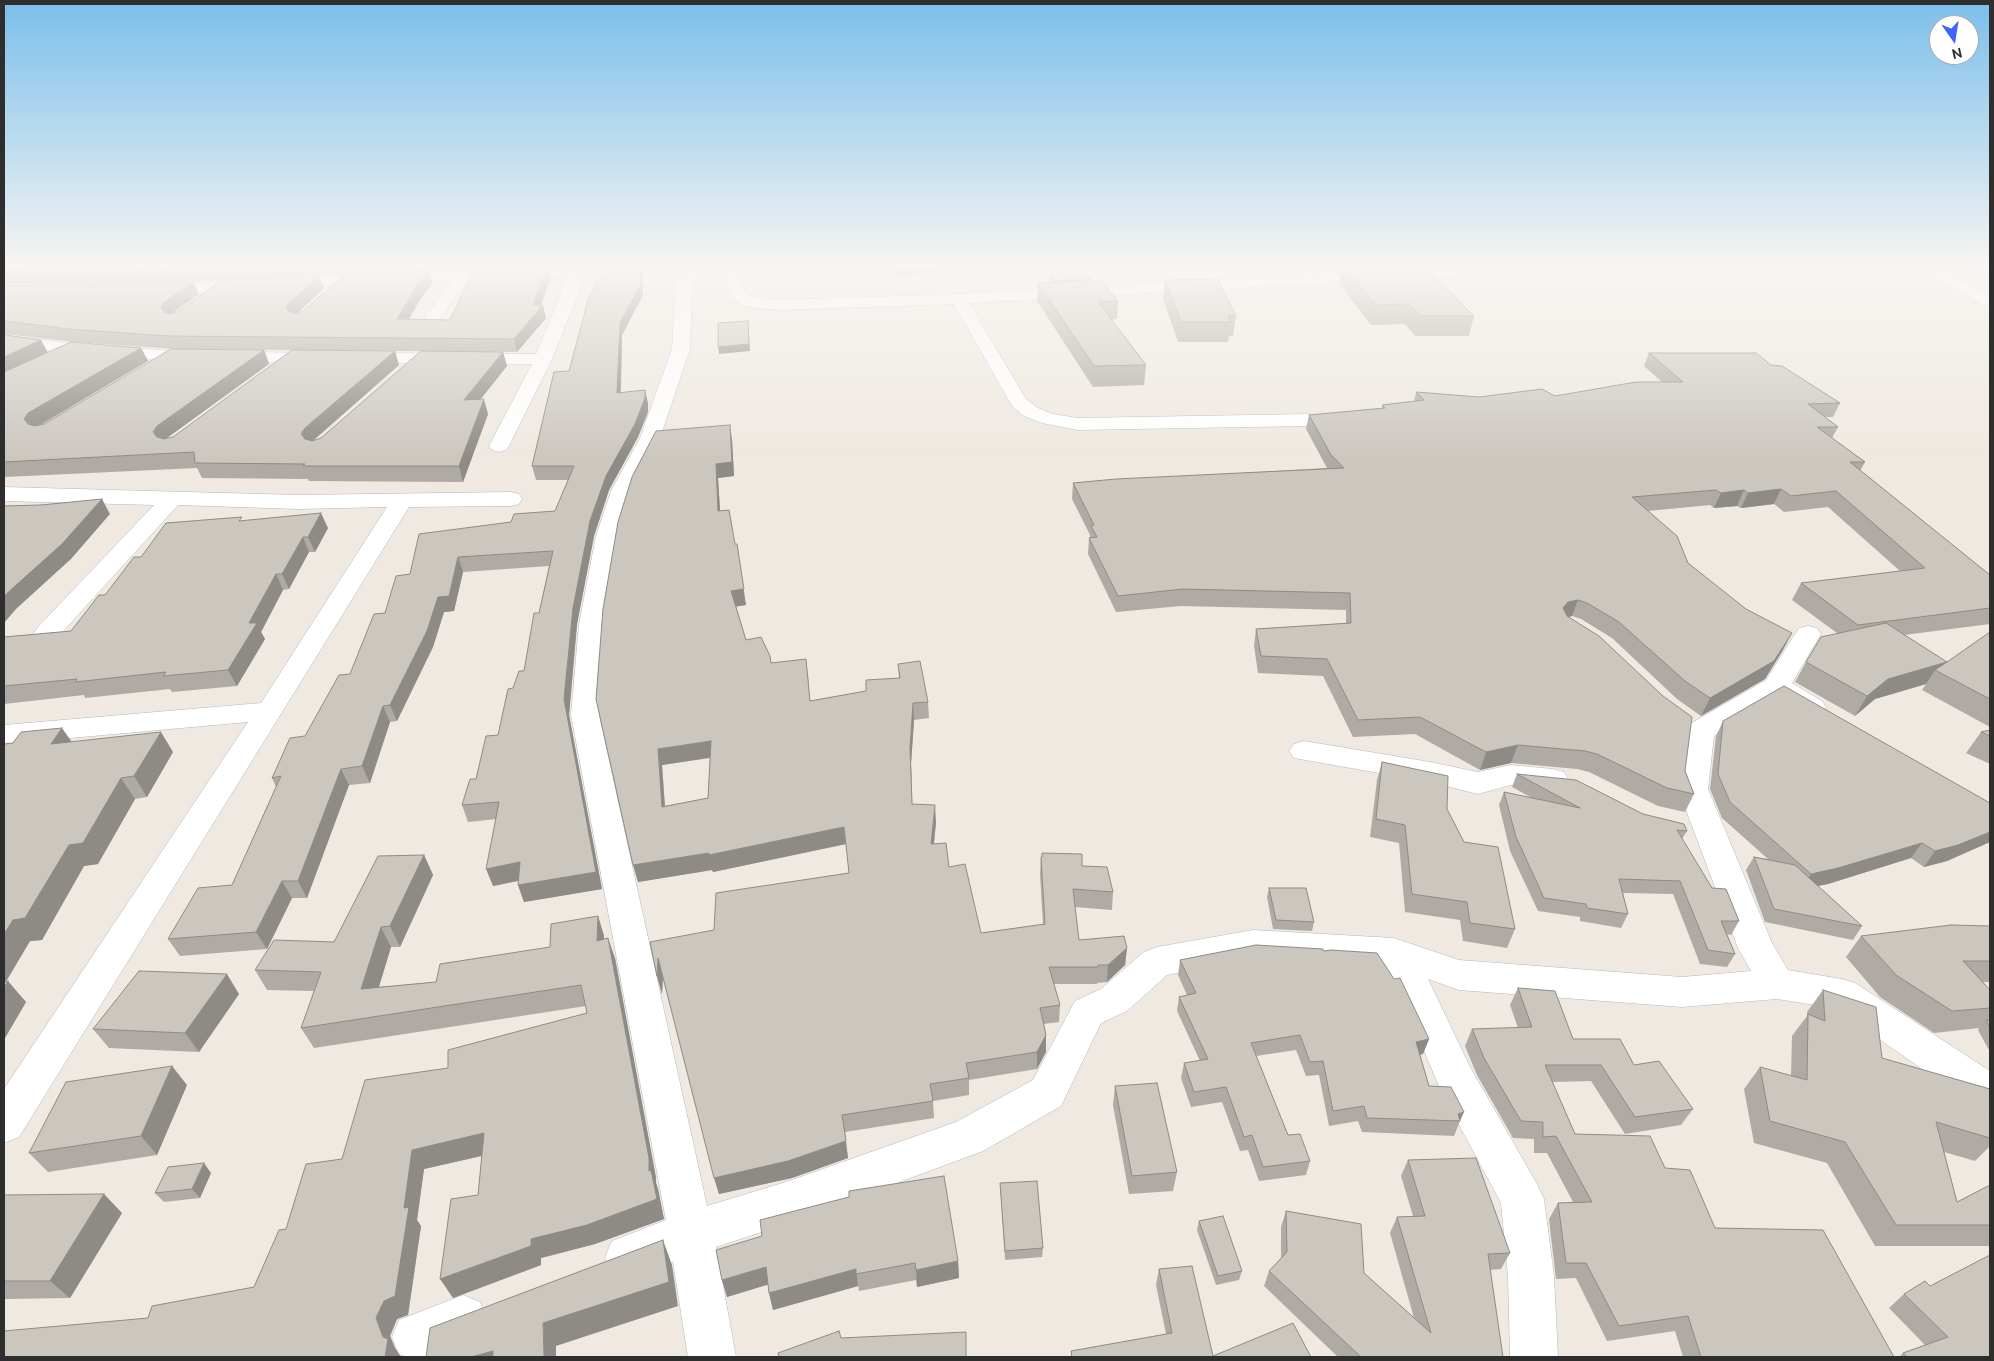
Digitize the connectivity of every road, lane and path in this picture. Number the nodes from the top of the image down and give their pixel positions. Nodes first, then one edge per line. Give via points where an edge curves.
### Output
1 (554, 332) edge
2 (682, 332) edge
3 (978, 332) edge
4 (4, 340) edge
5 (75, 349) junction
6 (173, 356) junction
7 (293, 357) junction
8 (418, 359) junction
9 (543, 359) junction
10 (48, 362) edge
11 (149, 370) edge
12 (269, 375) edge
13 (397, 378) edge
14 (1309, 420) edge
15 (499, 446) dead end
16 (4, 494) edge
17 (172, 499) junction
18 (511, 499) dead end
19 (402, 501) junction
20 (47, 633) edge
21 (1808, 634) dead end
22 (1776, 686) junction
23 (270, 711) junction
24 (1836, 720) edge
25 (4, 734) edge
26 (1304, 751) dead end
27 (1577, 781) edge
28 (1674, 823) edge
29 (1709, 832) junction
30 (1394, 952) junction
31 (1777, 984) junction
32 (1990, 1093) edge
33 (4, 1124) edge
34 (690, 1233) junction
35 (589, 1271) edge
36 (498, 1306) edge
37 (416, 1337) dead end
38 (712, 1357) edge
39 (1534, 1357) edge

1 - 9 street
2 - 34 street via 681,349 650,438 622,491 608,536 592,624 585,715
3 - 14 street via 1019,402 1031,412 1049,419 1077,424
4 - 5 street
5 - 6 street
5 - 10 street
6 - 7 street
6 - 11 street
7 - 8 street
7 - 12 street
8 - 9 street
8 - 13 street
9 - 15 street
16 - 17 street
17 - 19 street
17 - 20 street
18 - 19 street
19 - 23 street
21 - 22 street
22 - 24 street
22 - 29 street via 1690,723 1693,789
23 - 25 street
23 - 33 street
26 - 27 street via 1478,783 1511,775
28 - 29 street
29 - 31 street via 1756,948
30 - 31 street via 1459,975 1682,992
30 - 34 street via 1253,944 1157,962 1114,1000 1088,1012 1047,1093 968,1137 786,1203
30 - 39 street via 1423,1004 1455,1078 1522,1199 1531,1276
31 - 32 street via 1842,994
34 - 35 street
34 - 38 street
36 - 37 street

